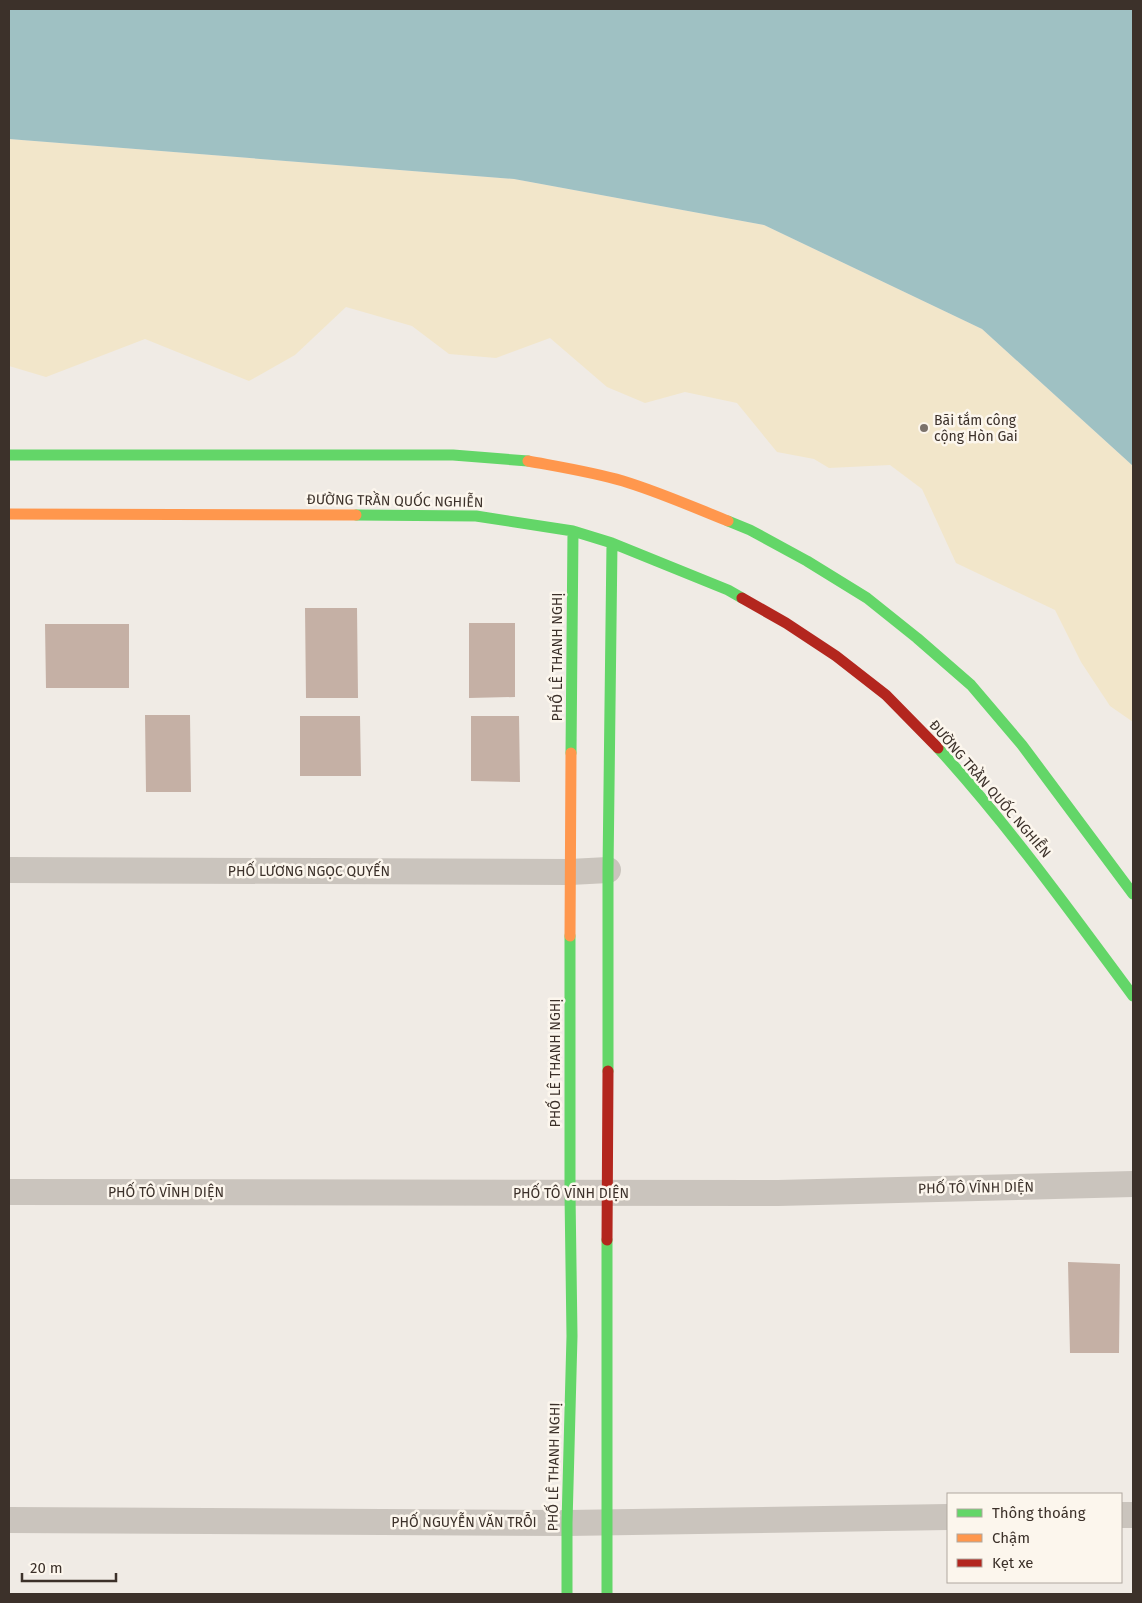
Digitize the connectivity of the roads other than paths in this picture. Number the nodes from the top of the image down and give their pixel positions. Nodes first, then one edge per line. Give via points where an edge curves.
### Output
1 (9, 455) edge
2 (9, 514) edge
3 (573, 531) junction
4 (612, 543) junction
5 (9, 870) edge
6 (608, 870) junction
7 (570, 872) junction
8 (1133, 894) edge
9 (1133, 996) edge
10 (1133, 1184) edge
11 (9, 1192) edge
12 (608, 1193) junction
13 (570, 1194) junction
14 (947, 1517) edge
15 (9, 1520) edge
16 (608, 1522) junction
17 (567, 1523) junction
18 (567, 1594) edge
19 (607, 1594) edge

1 - 8 main road via 453,455 514,459 622,481 685,502 750,530 867,598 971,685 1022,746
2 - 3 main road, ĐƯỜNG TRẦN QUỐC NGHIỄN via 476,516
3 - 4 main road, ĐƯỜNG TRẦN QUỐC NGHIỄN
3 - 7 main road, PHỐ LÊ THANH NGHỊ
4 - 6 main road
4 - 9 main road, ĐƯỜNG TRẦN QUỐC NGHIỄN via 728,590 836,656 886,695 980,795
5 - 7 street, PHỐ LƯƠNG NGỌC QUYẾN
6 - 7 street, PHỐ LƯƠNG NGỌC QUYẾN
6 - 12 main road
7 - 13 main road, PHỐ LÊ THANH NGHỊ
10 - 12 street, PHỐ TÔ VĨNH DIỆN via 778,1193
11 - 13 street, PHỐ TÔ VĨNH DIỆN
12 - 13 street, PHỐ TÔ VĨNH DIỆN
12 - 16 main road
13 - 17 main road, PHỐ LÊ THANH NGHỊ via 572,1336
14 - 16 street, PHỐ NGUYỄN VĂN TRỖI
15 - 17 street, PHỐ NGUYỄN VĂN TRỖI
16 - 17 street, PHỐ NGUYỄN VĂN TRỖI
16 - 19 main road
17 - 18 main road, PHỐ LÊ THANH NGHỊ

